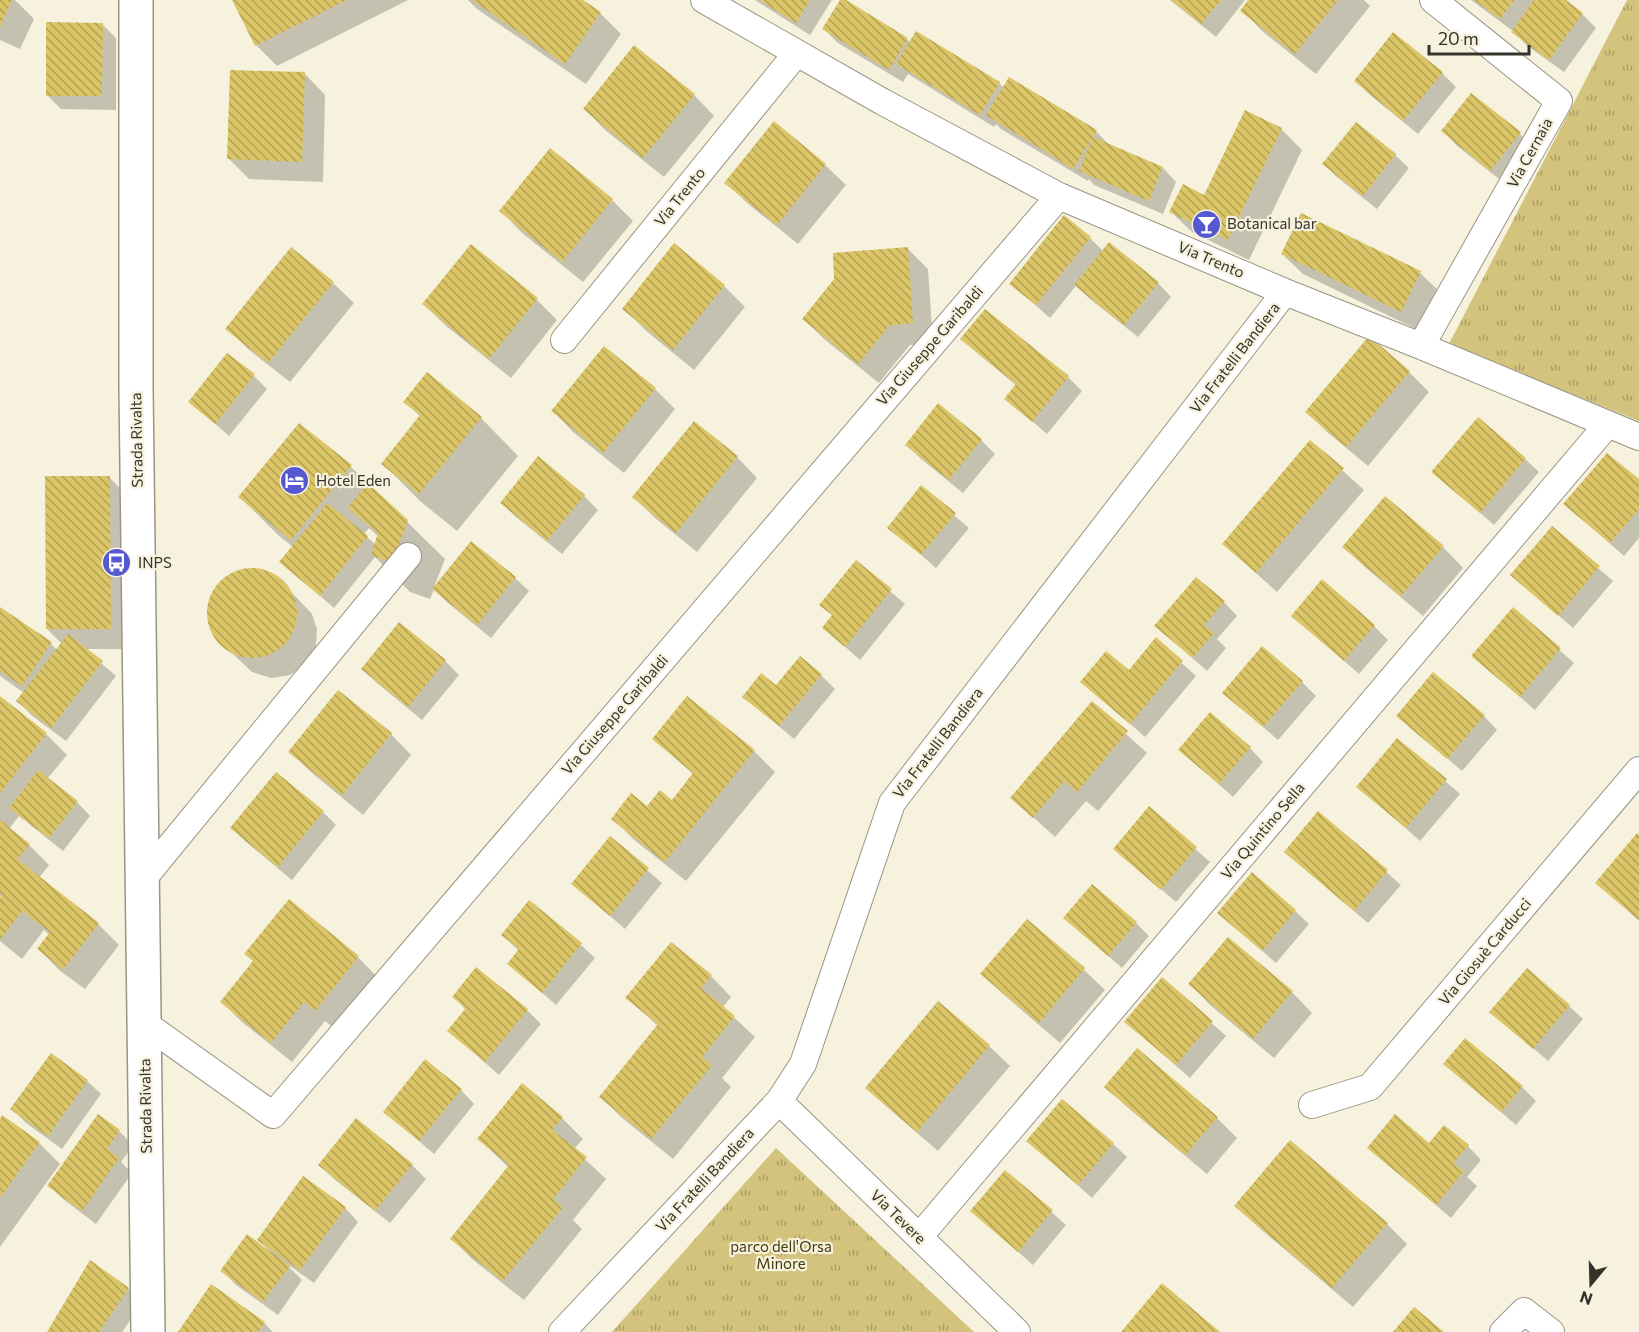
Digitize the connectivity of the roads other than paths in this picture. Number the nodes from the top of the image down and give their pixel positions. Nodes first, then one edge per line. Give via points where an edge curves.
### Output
1 (136, 0) edge
2 (704, 0) edge
3 (1433, 0) edge
4 (796, 54) junction
5 (1059, 196) junction
6 (1285, 292) junction
7 (564, 340) dead end
8 (1422, 346) junction
9 (1607, 425) junction
10 (1639, 437) edge
11 (408, 556) dead end
12 (1639, 770) edge
13 (143, 879) junction
14 (144, 1023) junction
15 (779, 1101) junction
16 (1312, 1105) dead end
17 (919, 1237) junction
18 (148, 1332) edge
19 (562, 1332) edge
20 (1017, 1332) edge
21 (1503, 1332) edge
22 (1551, 1332) edge

1 - 13 street, Strada Rivalta via 136,377
2 - 4 street, Via Trento
3 - 8 street, Via Cernaia via 1559,100
4 - 5 street, Via Trento
4 - 7 street, Via Trento
5 - 6 street, Via Trento
5 - 14 street, Via Giuseppe Garibaldi via 273,1115
6 - 8 street, Via Trento
6 - 15 street, Via Fratelli Bandiera via 891,803 803,1064
8 - 9 street, Via Trento
9 - 10 street, Via Trento
9 - 17 street, Via Quintino Sella
11 - 13 street
12 - 16 street, Via Giosuè Carducci via 1370,1087
13 - 14 street, Strada Rivalta
14 - 18 street, Strada Rivalta
15 - 17 street, Via Tevere
15 - 19 street, Via Fratelli Bandiera
17 - 20 street, Via Tevere
21 - 22 street via 1524,1311

